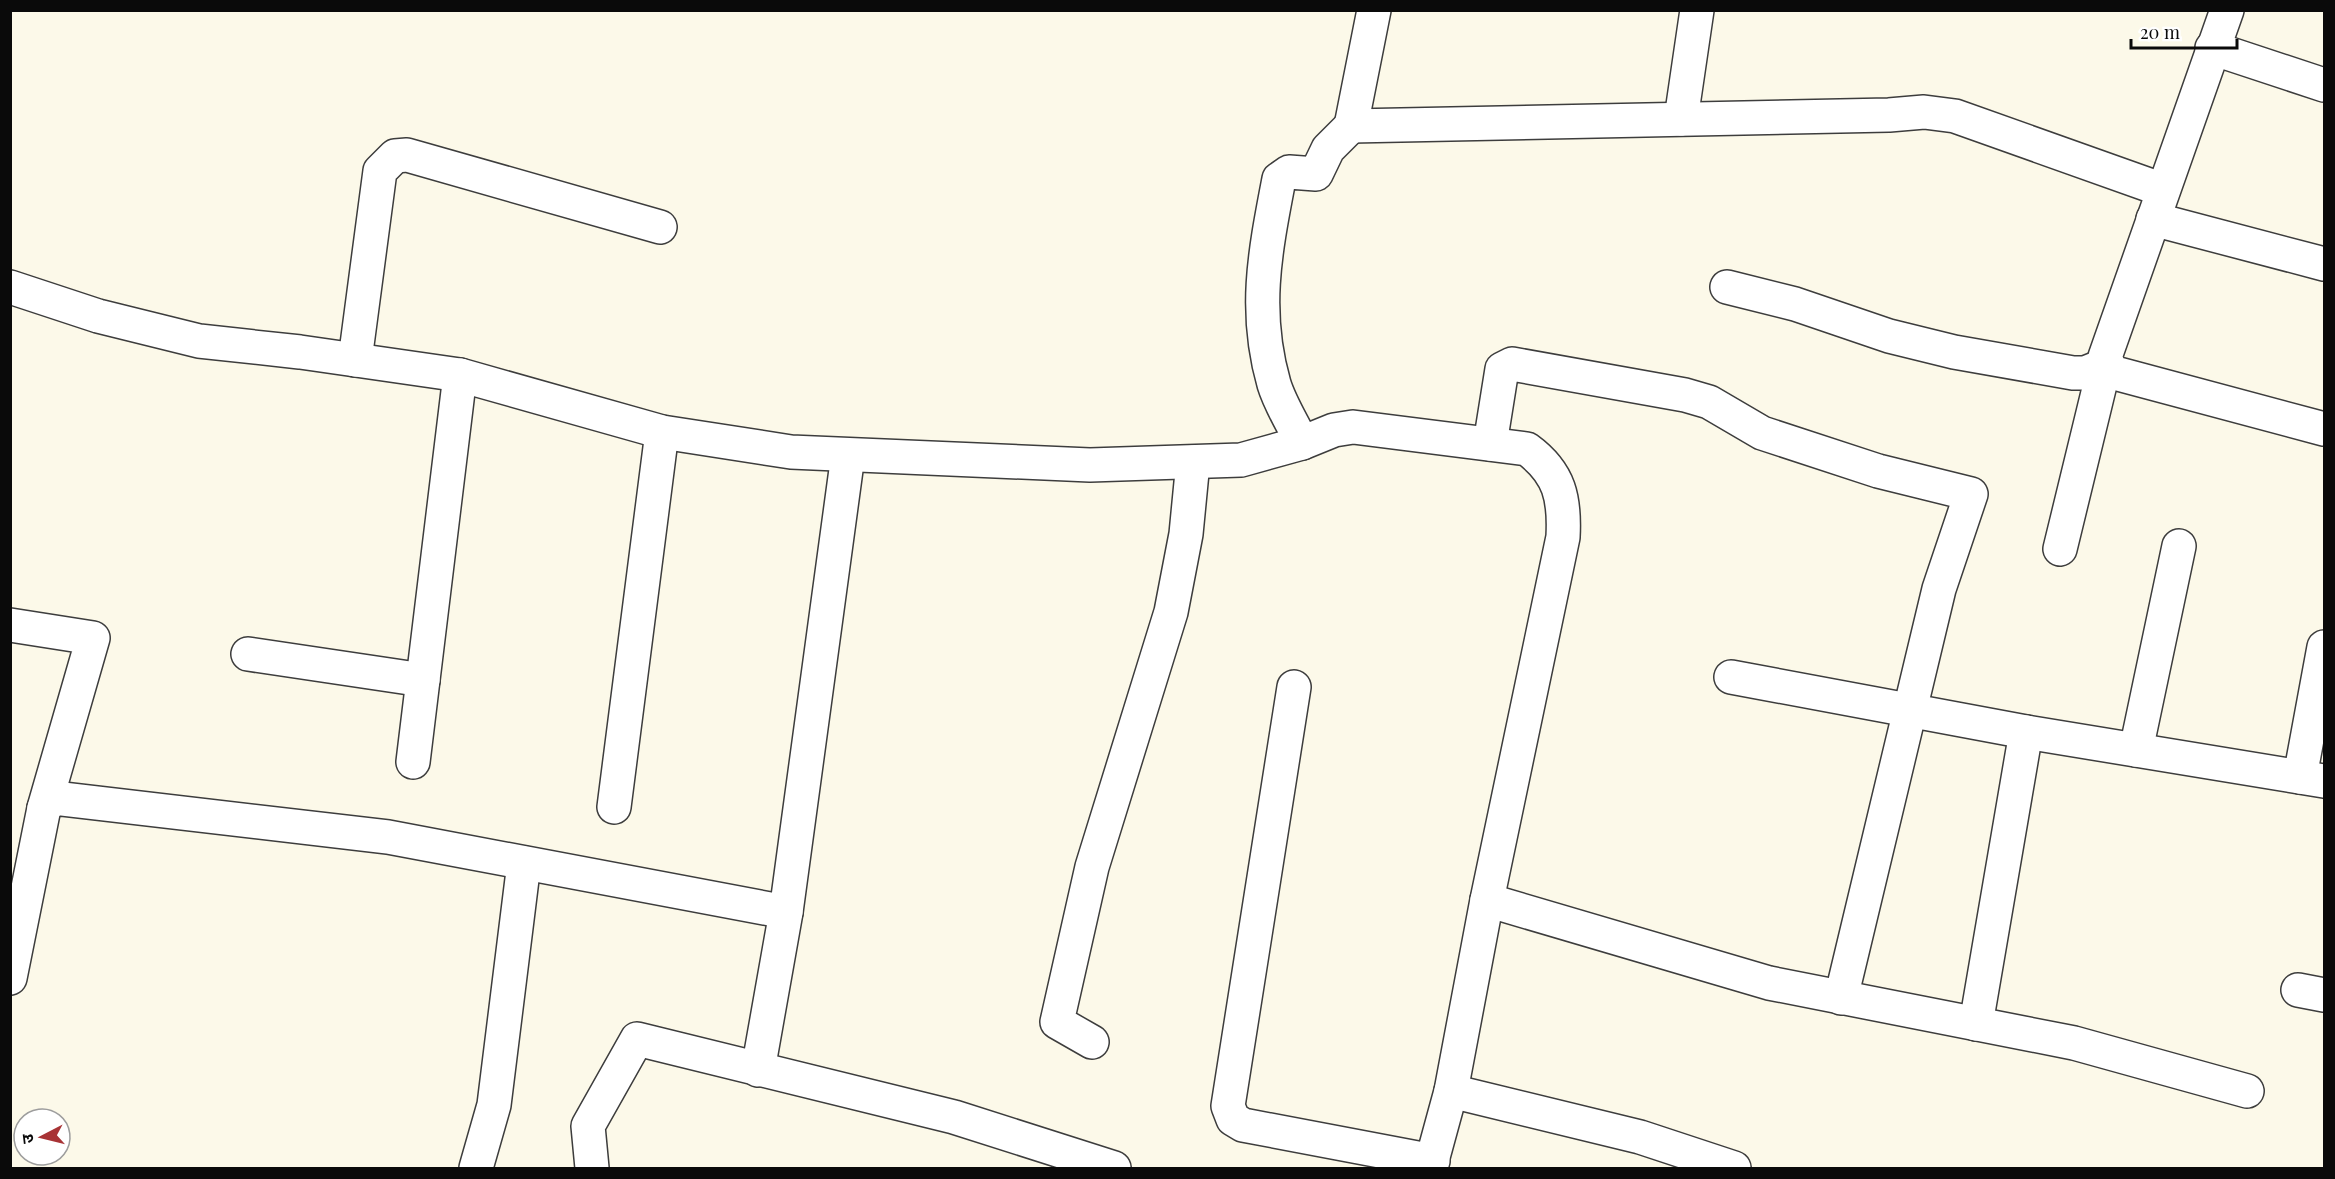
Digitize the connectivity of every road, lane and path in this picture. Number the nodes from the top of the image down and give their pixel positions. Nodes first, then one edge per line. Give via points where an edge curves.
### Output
1 (1374, 10) edge
2 (1696, 10) edge
3 (2227, 10) edge
4 (2212, 48) junction
5 (2325, 85) edge
6 (1681, 119) junction
7 (1351, 126) junction
8 (2158, 204) junction
9 (660, 227) dead end
10 (2325, 264) edge
11 (10, 287) edge
12 (1727, 287) dead end
13 (355, 360) junction
14 (2108, 368) junction
15 (460, 375) junction
16 (2325, 429) edge
17 (662, 432) junction
18 (1302, 443) junction
19 (1490, 444) junction
20 (848, 455) junction
21 (1193, 462) junction
22 (2179, 546) dead end
23 (2060, 549) dead end
24 (10, 625) edge
25 (2325, 647) edge
26 (248, 654) dead end
27 (1731, 677) dead end
28 (423, 680) junction
29 (1294, 687) dead end
30 (1911, 711) junction
31 (2026, 732) junction
32 (2136, 750) junction
33 (413, 762) dead end
34 (2312, 779) edge
35 (614, 807) dead end
36 (44, 808) junction
37 (524, 862) junction
38 (18, 898) edge
39 (1486, 900) junction
40 (786, 912) junction
41 (10, 978) edge
42 (1841, 998) junction
43 (1976, 1024) junction
44 (1092, 1042) dead end
45 (758, 1070) junction
46 (1451, 1091) junction
47 (2247, 1091) dead end
48 (1432, 1165) edge
49 (476, 1168) edge
50 (592, 1168) edge
51 (1114, 1168) edge
52 (1734, 1168) edge

1 - 7 street
2 - 6 street
3 - 4 street
4 - 5 street
4 - 8 street
6 - 7 street
6 - 8 street via 1924,112 1954,116
7 - 18 street via 1328,149 1316,174 1289,172 1280,179 1263,264 1264,343 1275,387
8 - 10 street
8 - 14 street via 2104,357
9 - 13 street via 407,155 395,156 380,171
11 - 13 street via 98,316 199,341
12 - 14 street via 1954,352 2073,373
13 - 15 street
14 - 16 street
14 - 23 street via 2104,369
15 - 17 street
15 - 28 street
17 - 20 street via 792,452
17 - 35 street
18 - 19 street via 1353,427
18 - 21 street via 1241,460
19 - 30 street via 1502,369 1512,363 1685,395 1709,402 1762,434 1878,471 1971,494 1939,589
19 - 39 street via 1527,449 1541,459 1562,494 1564,505 1563,537
20 - 21 street via 1090,465
20 - 40 street
21 - 44 street via 1186,534 1171,612 1092,867 1058,1022
22 - 32 street
24 - 36 street via 93,638
25 - 34 street
26 - 28 street
27 - 30 street
28 - 33 street
29 - 48 street via 1228,1106 1233,1119 1243,1125
30 - 31 street
30 - 42 street
31 - 32 street
31 - 43 street
32 - 34 street
36 - 37 street via 54,798 79,800 388,837
36 - 38 street
37 - 40 street
37 - 49 street via 494,1105
38 - 41 street
39 - 42 street via 1769,984
39 - 46 street
40 - 45 street
42 - 43 street
43 - 47 street via 2074,1043
45 - 50 street via 637,1039 588,1126
45 - 51 street via 954,1117
46 - 48 street
46 - 52 street via 1640,1137

